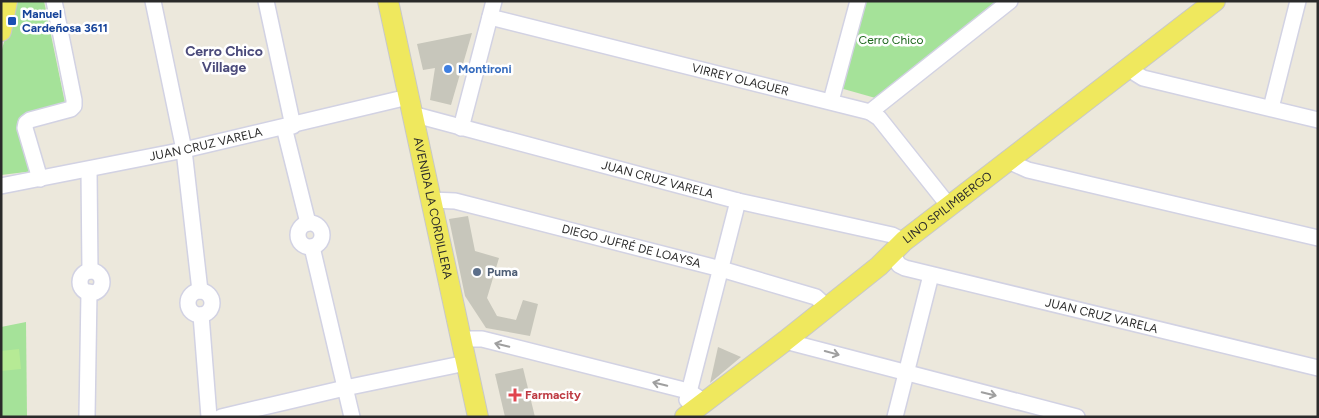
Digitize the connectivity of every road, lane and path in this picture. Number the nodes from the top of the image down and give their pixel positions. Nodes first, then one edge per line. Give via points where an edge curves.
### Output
1 (7, 1) edge
2 (54, 1) edge
3 (154, 1) edge
4 (266, 1) edge
5 (388, 1) edge
6 (494, 1) edge
7 (858, 1) edge
8 (1010, 1) edge
9 (1215, 1) edge
10 (1298, 1) edge
11 (490, 17) junction
12 (1, 31) edge
13 (1127, 68) junction
14 (831, 101) junction
15 (410, 105) junction
16 (1271, 108) junction
17 (870, 112) junction
18 (1318, 120) edge
19 (288, 126) junction
20 (461, 128) junction
21 (184, 150) junction
22 (1008, 161) junction
23 (89, 170) junction
24 (40, 179) junction
25 (1, 186) edge
26 (431, 200) junction
27 (738, 201) junction
28 (949, 206) junction
29 (1318, 238) edge
30 (898, 248) junction
31 (721, 269) junction
32 (932, 275) junction
33 (827, 307) junction
34 (460, 339) junction
35 (785, 341) junction
36 (466, 363) junction
37 (1318, 368) edge
38 (906, 373) junction
39 (345, 388) junction
40 (697, 396) junction
41 (87, 417) edge
42 (209, 417) edge
43 (221, 417) edge
44 (352, 417) edge
45 (478, 417) edge
46 (685, 417) edge
47 (895, 417) edge
48 (1077, 417) edge

1 - 12 main road
2 - 24 street via 74,106 26,123
3 - 21 street
4 - 19 street
5 - 15 main road, AVENIDA LA CORDILLERA
6 - 11 street
7 - 14 street
8 - 17 street
9 - 13 main road, LINO SPILIMBERGO
10 - 16 street
11 - 14 street, VIRREY OLAGUER
11 - 20 street
13 - 16 street via 1144,78
13 - 22 main road, LINO SPILIMBERGO
14 - 17 street, VIRREY OLAGUER
15 - 19 street, JUAN CRUZ VARELA
15 - 20 street, JUAN CRUZ VARELA
15 - 26 main road, AVENIDA LA CORDILLERA
16 - 18 street
17 - 28 street, VIRREY OLAGUER via 879,118
19 - 21 street, JUAN CRUZ VARELA
19 - 39 street via 308,223 299,229 298,237 305,246 312,247
20 - 27 street, JUAN CRUZ VARELA
21 - 23 street, JUAN CRUZ VARELA
21 - 42 street via 200,292 212,300 211,308 201,315
22 - 28 main road, LINO SPILIMBERGO
22 - 29 street via 1028,170
23 - 24 street, JUAN CRUZ VARELA
23 - 41 street via 90,271 80,280 81,286 89,292
24 - 25 street, JUAN CRUZ VARELA
26 - 31 street, DIEGO JUFRÉ DE LOAYSA via 455,201
26 - 34 main road, AVENIDA LA CORDILLERA
27 - 30 street, JUAN CRUZ VARELA via 892,235
27 - 31 street
28 - 30 main road, LINO SPILIMBERGO
30 - 32 street, JUAN CRUZ VARELA via 900,265
30 - 33 main road, LINO SPILIMBERGO
31 - 33 street, DIEGO JUFRÉ DE LOAYSA via 816,297
31 - 40 street
32 - 37 street, JUAN CRUZ VARELA
32 - 38 street
33 - 35 main road, LINO SPILIMBERGO
34 - 36 main road, AVENIDA LA CORDILLERA
40 -> 34 street via 482,340
35 -> 38 street
35 - 40 main road, LINO SPILIMBERGO
36 - 39 street
36 - 45 main road, AVENIDA LA CORDILLERA
38 - 47 street
38 -> 48 street
39 - 43 street
39 - 44 street
40 - 46 main road, LINO SPILIMBERGO

